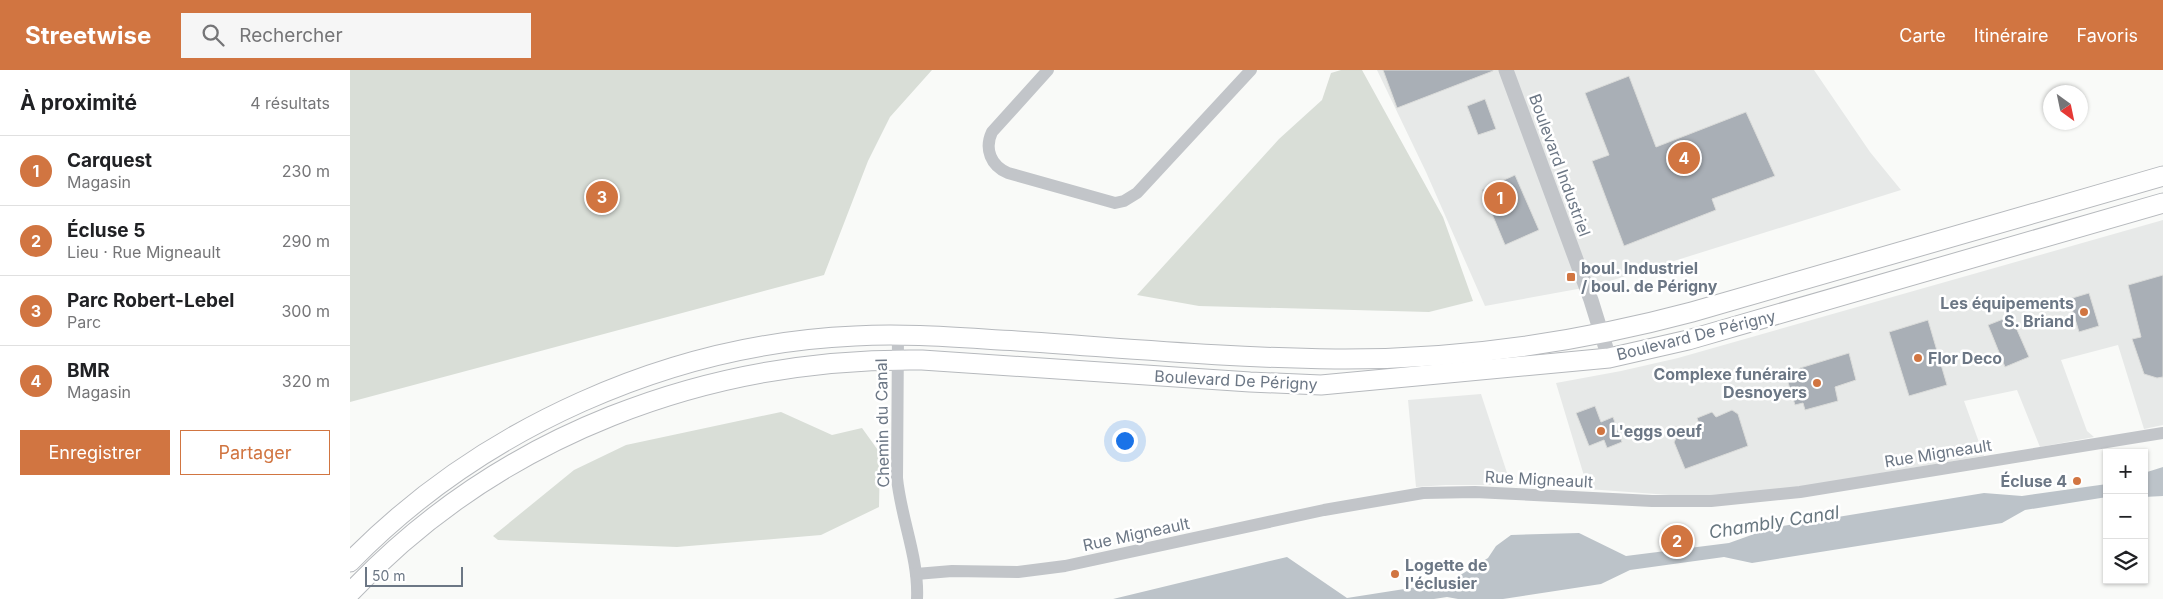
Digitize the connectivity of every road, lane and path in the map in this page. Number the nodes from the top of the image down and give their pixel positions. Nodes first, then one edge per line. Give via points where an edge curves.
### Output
1 (1048, 70) edge
2 (1251, 70) edge
3 (1506, 70) edge
4 (2163, 176) edge
5 (2163, 203) edge
6 (1602, 333) junction
7 (898, 335) junction
8 (1609, 358) junction
9 (897, 360) junction
10 (2163, 433) edge
11 (350, 562) edge
12 (916, 574) junction
13 (350, 593) edge
14 (917, 599) edge

1 - 2 street via 992,132 988,145 991,158 1008,173 1115,203 1137,193
3 - 6 street, Boulevard Industriel
4 - 6 main road, Boulevard De Périgny via 1692,312
5 - 8 main road, Boulevard De Périgny via 1673,344
6 - 7 main road, Boulevard De Périgny via 1498,350 1354,359 1273,358
6 - 8 street, Boulevard Industriel
7 - 9 street, Chemin du Canal
7 - 11 main road, Boulevard De Périgny via 827,338 745,350 664,371 596,396 520,433 466,466 404,512
8 - 9 main road, Boulevard De Périgny via 1321,385
9 - 12 street, Chemin du Canal via 896,478
9 - 13 main road, Boulevard De Périgny via 824,363 758,373 677,392 594,423 518,461 450,504 406,539
10 - 12 street, Rue Migneault via 1800,492 1744,498 1652,501 1481,492 1423,494 1324,510 1065,566 1018,572
12 - 14 street, Chemin du Canal

